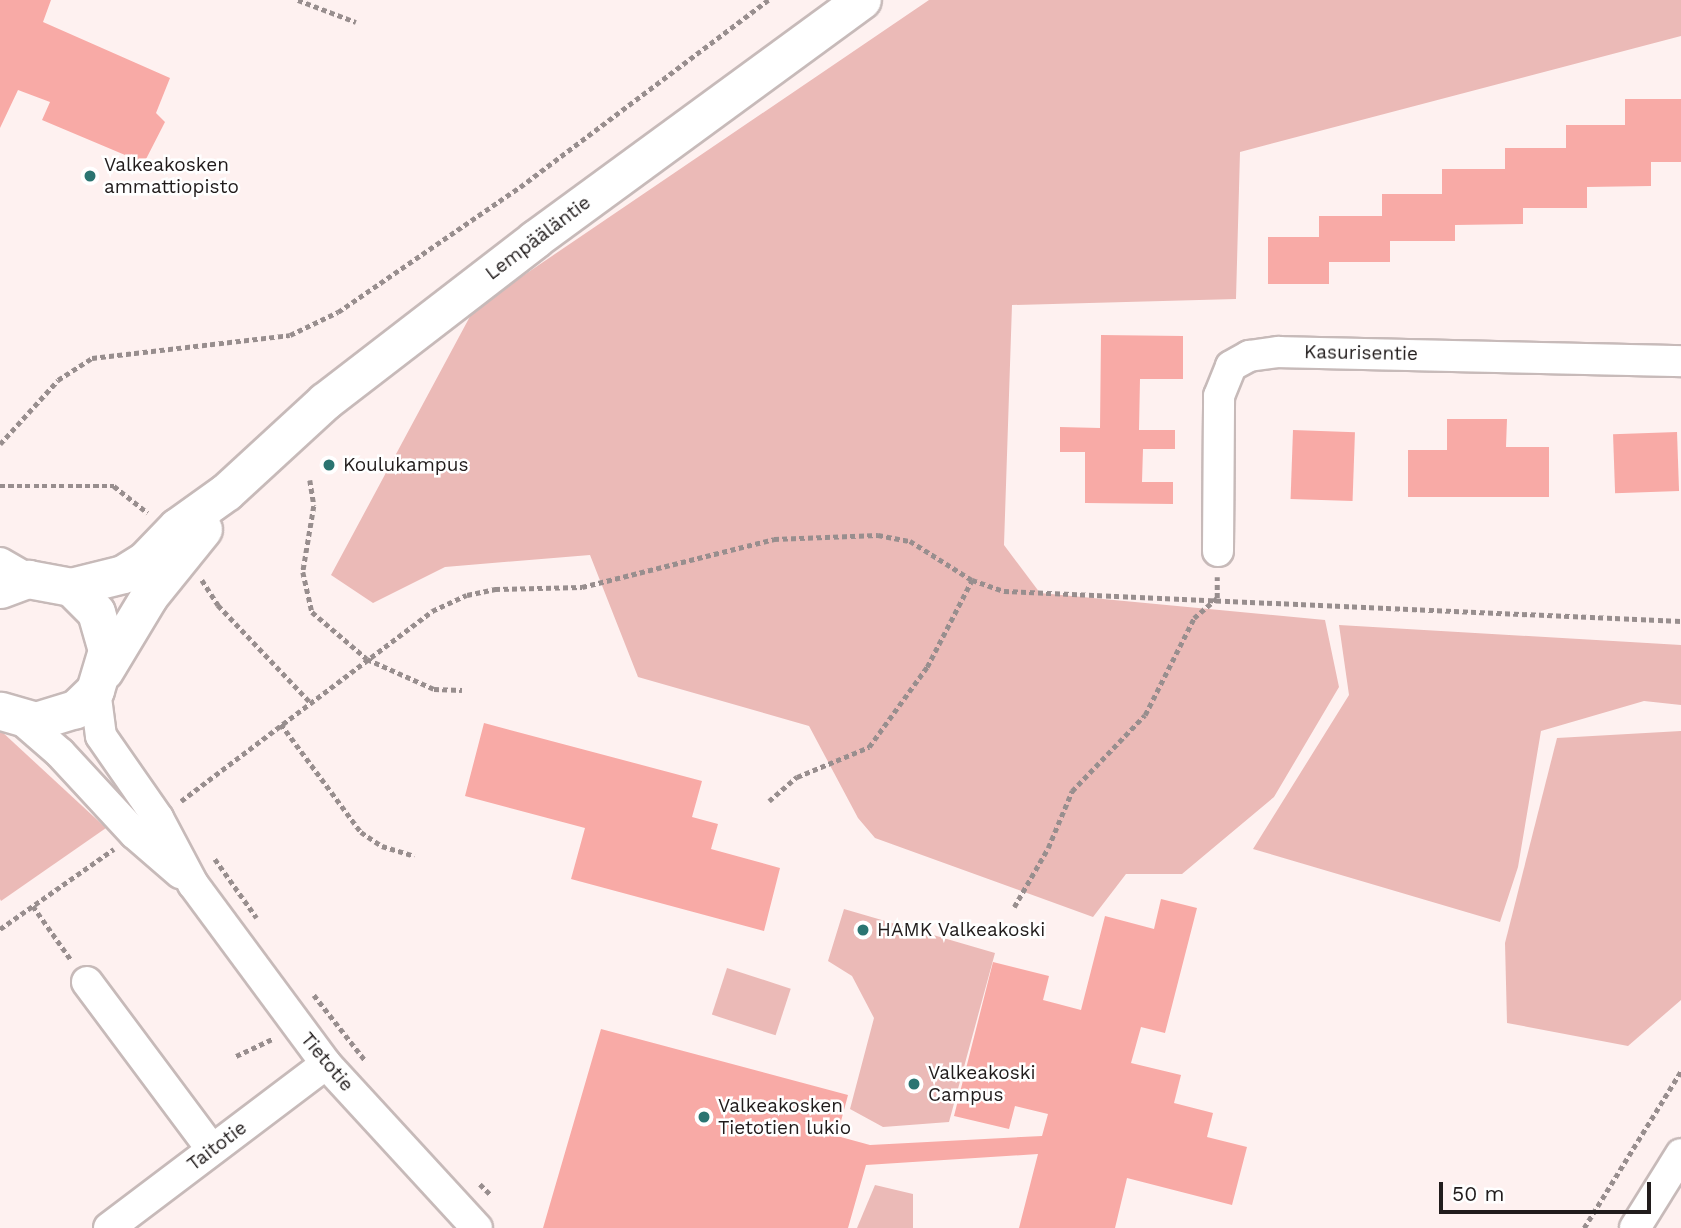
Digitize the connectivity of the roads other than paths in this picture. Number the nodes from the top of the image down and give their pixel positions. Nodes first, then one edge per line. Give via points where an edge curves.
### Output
1 (862, 0) edge
2 (1681, 361) edge
3 (226, 492) junction
4 (1218, 551) dead end
5 (9, 577) edge
6 (71, 587) junction
7 (99, 681) junction
8 (11, 715) edge
9 (147, 826) junction
10 (87, 982) road end
11 (326, 1063) junction
12 (212, 1150) junction
13 (1681, 1154) edge
14 (117, 1225) edge
15 (477, 1228) edge
16 (1635, 1228) edge

1 - 3 main road, Lempääläntie via 535,239 369,367
2 - 4 street, Kasurisentie via 1279,352 1249,356 1231,366 1219,396
3 - 6 main road, Lempääläntie via 177,527 134,567
3 - 7 main road, Lempääläntie via 194,544 149,596
5 - 6 main road
6 - 7 main road via 102,625 107,650
7 - 8 main road, Lempääläntie via 65,715
7 - 9 street, Tietotie via 101,736
8 - 9 street, Tietotie
9 - 11 street, Tietotie
10 - 12 street
11 - 12 street, Taitotie
11 - 15 street, Tietotie
12 - 14 street, Taitotie
13 - 16 street

